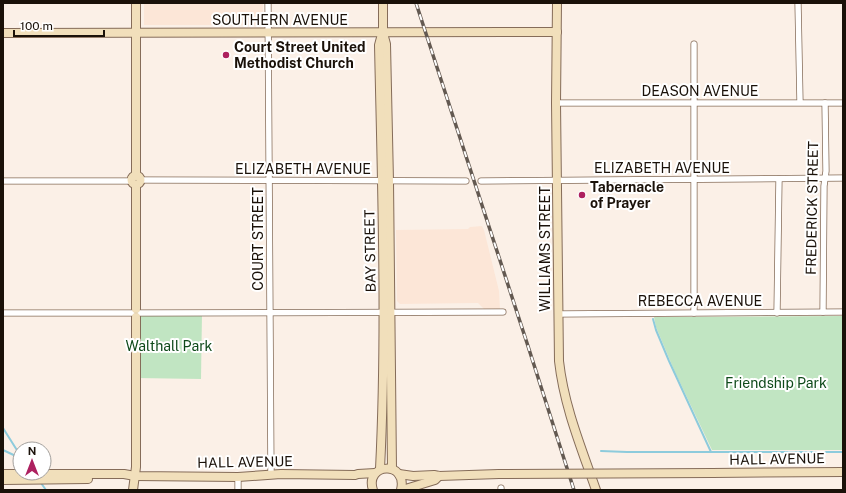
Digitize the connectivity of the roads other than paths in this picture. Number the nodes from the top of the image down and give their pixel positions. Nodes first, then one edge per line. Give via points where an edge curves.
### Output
1 (136, 3) edge
2 (268, 3) edge
3 (383, 3) edge
4 (557, 3) edge
5 (798, 3) edge
6 (557, 32) junction
7 (3, 33) edge
8 (136, 33) junction
9 (269, 33) junction
10 (383, 33) junction
11 (694, 44) dead end
12 (800, 102) junction
13 (556, 103) junction
14 (695, 103) junction
15 (825, 103) junction
16 (843, 103) edge
17 (825, 178) junction
18 (843, 178) edge
19 (779, 179) junction
20 (136, 180) junction
21 (466, 180) dead end
22 (481, 180) dead end
23 (558, 180) junction
24 (694, 180) junction
25 (3, 181) edge
26 (270, 181) junction
27 (385, 181) junction
28 (387, 312) junction
29 (503, 312) dead end
30 (823, 312) junction
31 (843, 312) edge
32 (3, 313) edge
33 (136, 313) junction
34 (270, 313) junction
35 (694, 313) junction
36 (777, 313) junction
37 (558, 314) junction
38 (378, 472) junction
39 (395, 472) junction
40 (843, 472) edge
41 (3, 474) edge
42 (271, 474) junction
43 (355, 475) junction
44 (135, 476) junction
45 (439, 476) junction
46 (238, 477) junction
47 (3, 480) edge
48 (372, 488) edge
49 (134, 490) edge
50 (238, 490) edge
51 (402, 490) edge
52 (596, 490) edge

1 - 8 street
2 - 9 street, COURT STREET
3 - 10 street, BAY STREET
4 - 6 street, WILLIAMS STREET
5 - 12 street
6 - 10 street, SOUTHERN AVENUE
6 - 13 street, WILLIAMS STREET
7 - 8 street, SOUTHERN AVENUE
8 - 9 street, SOUTHERN AVENUE
8 - 20 street
9 - 10 street, SOUTHERN AVENUE
9 - 26 street, COURT STREET
10 - 27 street, BAY STREET via 379,45
11 - 14 street
12 - 14 street, DEASON AVENUE
12 - 15 street, DEASON AVENUE
13 - 14 street, DEASON AVENUE
13 - 23 street, WILLIAMS STREET
14 - 24 street
15 - 16 street, DEASON AVENUE
15 - 17 street, FREDERICK STREET
17 - 18 street, ELIZABETH AVENUE
17 - 19 street, ELIZABETH AVENUE
17 - 30 street, FREDERICK STREET
19 - 24 street, ELIZABETH AVENUE
19 - 36 street
20 - 25 street, ELIZABETH AVENUE
20 - 26 street, ELIZABETH AVENUE
20 - 33 street
21 - 27 street, ELIZABETH AVENUE
22 - 23 street, ELIZABETH AVENUE
23 - 24 street, ELIZABETH AVENUE
23 - 37 street, WILLIAMS STREET
24 - 35 street
26 - 27 street, ELIZABETH AVENUE
26 - 34 street, COURT STREET
27 - 28 street, BAY STREET
28 - 29 street
28 - 34 street
28 - 38 street, BAY STREET
28 - 39 street, BAY STREET
30 - 31 street, REBECCA AVENUE
30 - 36 street, REBECCA AVENUE
32 - 33 street
33 - 34 street
33 - 44 street
34 - 42 street, COURT STREET
35 - 36 street, REBECCA AVENUE
35 - 37 street, REBECCA AVENUE
37 - 52 street, WILLIAMS STREET via 559,360 564,394
38 - 39 street, HALL AVENUE
38 - 43 street, HALL AVENUE
38 - 48 street
39 - 45 street via 413,476
39 - 51 street, BAY STREET via 402,480
40 - 45 street, HALL AVENUE, bridge
41 - 44 street, HALL AVENUE
42 - 43 street, HALL AVENUE
42 - 46 street, HALL AVENUE
43 - 48 street, HALL AVENUE
44 - 46 street, HALL AVENUE
44 - 47 street, HALL AVENUE via 124,479
44 - 49 street
45 - 51 street via 435,480
46 - 50 street

